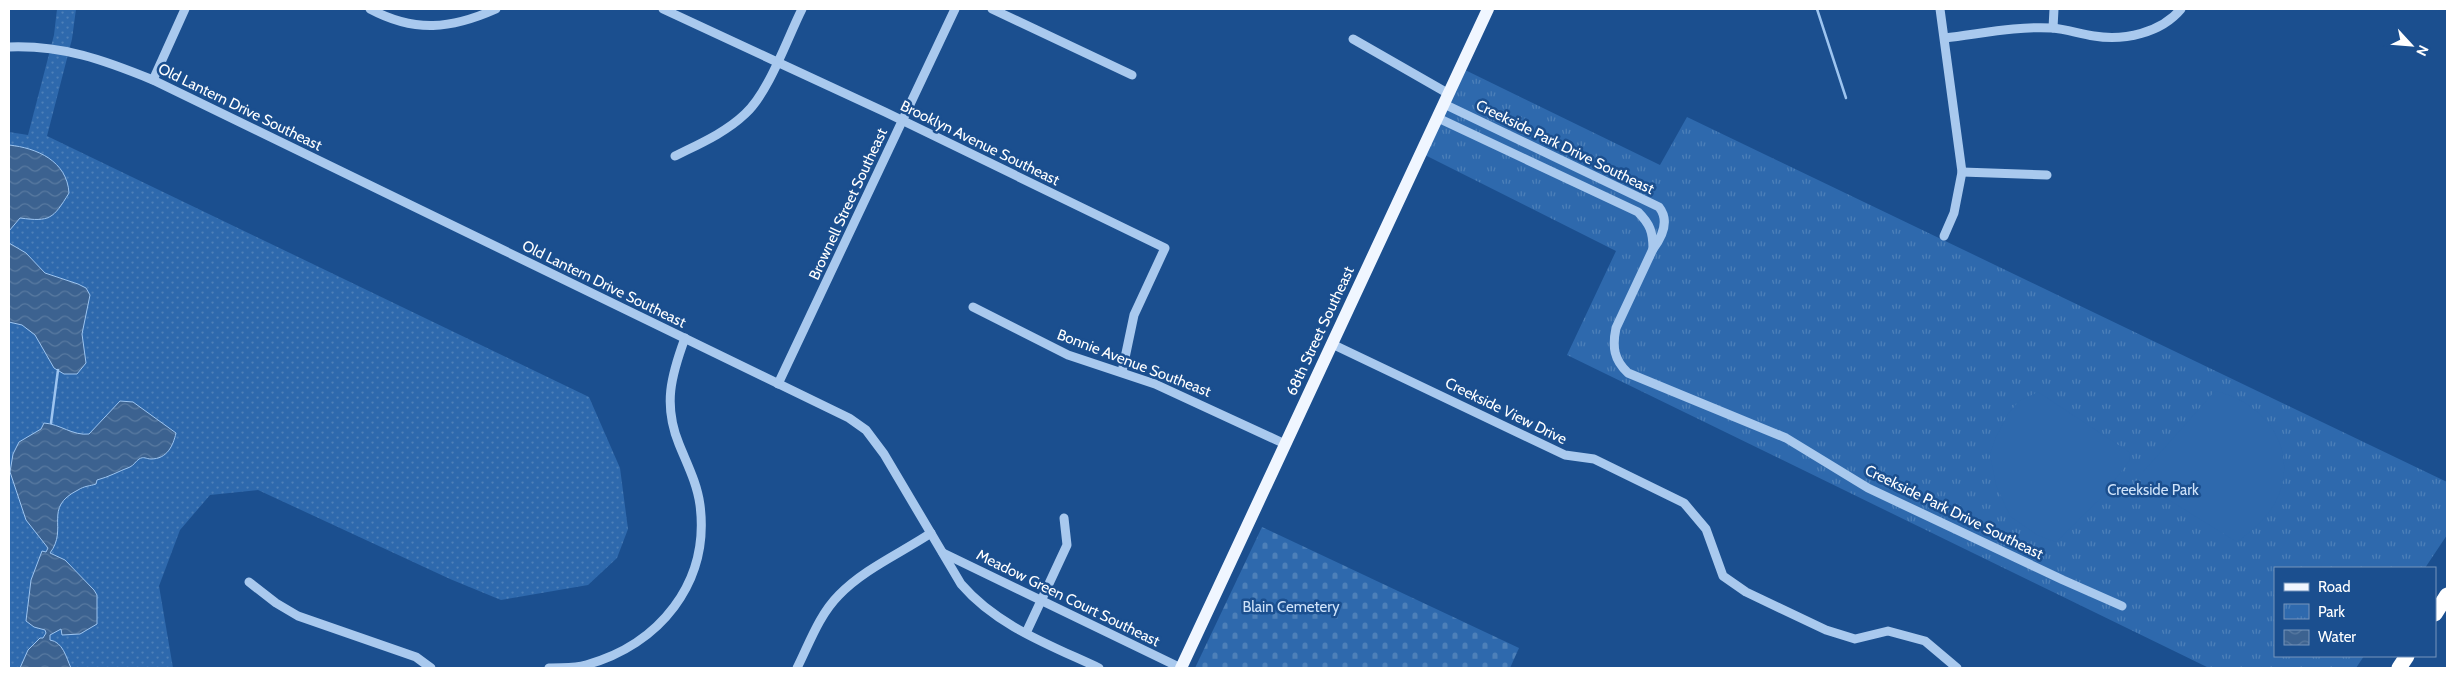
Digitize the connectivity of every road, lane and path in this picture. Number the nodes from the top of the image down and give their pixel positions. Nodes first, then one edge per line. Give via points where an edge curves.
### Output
1 (186, 9) edge
2 (370, 9) edge
3 (496, 9) edge
4 (663, 9) edge
5 (802, 9) edge
6 (955, 9) edge
7 (992, 9) edge
8 (1488, 9) edge
9 (1940, 9) edge
10 (2054, 9) edge
11 (2181, 9) edge
12 (2053, 28) junction
13 (1354, 38) dead end
14 (1945, 38) junction
15 (9, 47) edge
16 (777, 61) junction
17 (1132, 75) dead end
18 (153, 80) junction
19 (1446, 99) junction
20 (1438, 118) junction
21 (902, 121) junction
22 (675, 156) dead end
23 (1962, 172) junction
24 (2047, 175) dead end
25 (1944, 236) dead end
26 (1652, 249) junction
27 (973, 307) dead end
28 (685, 338) junction
29 (1332, 344) junction
30 (1122, 372) junction
31 (778, 384) junction
32 (1285, 444) junction
33 (1064, 518) dead end
34 (931, 532) junction
35 (943, 554) junction
36 (249, 582) dead end
37 (2447, 595) edge
38 (1042, 601) junction
39 (2122, 606) dead end
40 (2436, 612) edge
41 (1026, 633) junction
42 (2406, 657) edge
43 (431, 668) edge
44 (548, 668) edge
45 (797, 668) edge
46 (1099, 668) edge
47 (1181, 668) edge
48 (1957, 668) edge
49 (2399, 668) edge

1 - 18 street
2 - 3 street via 406,23 427,26 460,23
4 - 16 street, Brooklyn Avenue Southeast
5 - 16 street
6 - 21 street, Brownell Street Southeast
7 - 17 street
8 - 19 main road, 68th Street Southeast
9 - 14 street
10 - 12 street
11 - 12 street via 2173,18 2139,36 2096,37
12 - 14 street
13 - 19 street
14 - 23 street
15 - 18 street, Old Lantern Drive Southeast via 32,47 96,57
16 - 21 street, Brooklyn Avenue Southeast
16 - 22 street via 761,94 745,114 721,132
18 - 28 street, Old Lantern Drive Southeast
19 - 20 main road, 68th Street Southeast
19 - 26 street, Creekside Park Drive Southeast via 1659,207 1664,230
20 - 26 street, Creekside Park Drive Southeast via 1638,212 1648,222 1653,234
20 - 29 main road, 68th Street Southeast
21 - 30 street, Brooklyn Avenue Southeast via 1164,248 1134,315
21 - 31 street, Brownell Street Southeast
23 - 24 street
23 - 25 street via 1954,213
26 - 39 street, Creekside Park Drive Southeast via 1613,341 1615,355 1628,373 1786,438 1868,488
27 - 30 street, Bonnie Avenue Southeast via 1068,355
28 - 31 street, Old Lantern Drive Southeast
28 - 44 street via 672,371 669,405 678,444 696,487 700,507 700,538 694,570 683,595 667,617 628,649 584,666
29 - 32 main road, 68th Street Southeast
29 - 48 street, Creekside View Drive via 1565,455 1594,459 1684,503 1706,529 1723,576 1746,592 1826,630 1855,639 1888,631 1925,641
30 - 32 street, Bonnie Avenue Southeast via 1188,397
31 - 34 street, Old Lantern Drive Southeast via 849,418 866,430
32 - 47 main road, 68th Street Southeast
33 - 38 street via 1067,545
34 - 35 street, Old Lantern Drive Southeast
34 - 45 street via 837,596 818,624
35 - 38 street, Meadow Green Court Southeast
35 - 41 street, Old Lantern Drive Southeast via 976,602 1003,622
36 - 43 street via 298,616 416,657
37 - 40 highway
38 - 41 street
38 - 47 street, Meadow Green Court Southeast
41 - 46 street, Old Lantern Drive Southeast
42 - 49 highway

